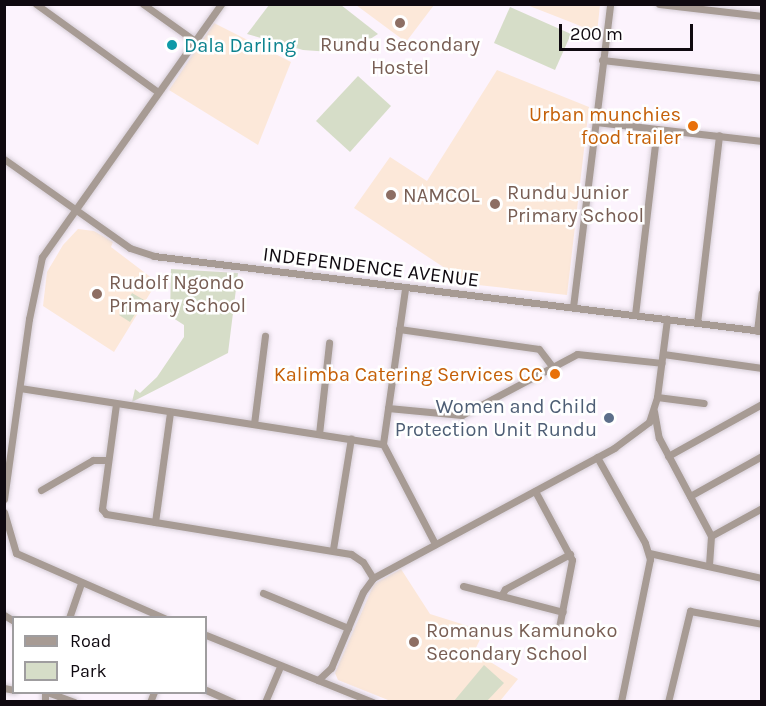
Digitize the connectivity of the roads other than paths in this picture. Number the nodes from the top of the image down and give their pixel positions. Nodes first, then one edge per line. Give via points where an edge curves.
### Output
1 (36, 4) edge
2 (220, 4) edge
3 (610, 4) edge
4 (659, 4) edge
5 (144, 5) edge
6 (762, 16) edge
7 (195, 41) junction
8 (602, 60) junction
9 (762, 78) edge
10 (158, 92) junction
11 (596, 122) junction
12 (657, 129) junction
13 (718, 135) junction
14 (762, 141) edge
15 (4, 159) edge
16 (76, 210) junction
17 (405, 289) junction
18 (762, 293) edge
19 (573, 307) junction
20 (635, 315) junction
21 (667, 319) junction
22 (697, 323) junction
23 (399, 329) junction
24 (759, 331) edge
25 (265, 336) dead end
26 (329, 344) dead end
27 (663, 354) junction
28 (663, 363) junction
29 (551, 364) junction
30 (762, 368) edge
31 (20, 388) junction
32 (657, 397) junction
33 (704, 403) dead end
34 (116, 404) junction
35 (762, 404) edge
36 (388, 408) junction
37 (654, 411) junction
38 (170, 412) junction
39 (254, 424) junction
40 (319, 434) junction
41 (351, 438) junction
42 (383, 444) junction
43 (668, 456) junction
44 (762, 456) edge
45 (597, 457) junction
46 (107, 460) junction
47 (41, 490) dead end
48 (535, 491) junction
49 (690, 496) junction
50 (4, 499) edge
51 (762, 508) edge
52 (4, 512) edge
53 (155, 522) junction
54 (711, 536) junction
55 (435, 544) junction
56 (4, 547) edge
57 (333, 549) junction
58 (14, 552) junction
59 (570, 554) junction
60 (649, 554) junction
61 (709, 567) junction
62 (373, 578) junction
63 (762, 578) edge
64 (81, 583) junction
65 (463, 586) dead end
66 (263, 593) dead end
67 (501, 596) junction
68 (563, 612) junction
69 (70, 616) edge
70 (159, 616) edge
71 (762, 624) edge
72 (348, 628) junction
73 (558, 633) dead end
74 (207, 635) edge
75 (280, 666) junction
76 (318, 680) junction
77 (207, 690) edge
78 (56, 699) edge
79 (74, 702) edge
80 (233, 702) edge
81 (265, 702) edge
82 (373, 702) edge
83 (621, 702) edge
84 (668, 702) edge

1 - 10 street
2 - 7 street
3 - 8 street
4 - 6 street
5 - 7 street
7 - 10 street
8 - 9 street
8 - 11 street
10 - 16 street
11 - 12 street
11 - 19 street
12 - 13 street
12 - 20 street
13 - 14 street
13 - 22 street
15 - 16 street, INDEPENDENCE AVENUE
16 - 17 street, INDEPENDENCE AVENUE via 142,253
16 - 31 street via 46,250 36,273
17 - 19 street, INDEPENDENCE AVENUE
17 - 23 street
18 - 24 street
19 - 20 street, INDEPENDENCE AVENUE
20 - 21 street, INDEPENDENCE AVENUE
21 - 22 street, INDEPENDENCE AVENUE
21 - 27 street
22 - 24 street, INDEPENDENCE AVENUE
23 - 29 street via 538,348
23 - 36 street
25 - 39 street
26 - 40 street
27 - 28 street
27 - 30 street
28 - 29 street via 583,353
28 - 32 street
29 - 36 street via 457,416
31 - 34 street
31 - 50 street
32 - 33 street
32 - 37 street
34 - 38 street
34 - 46 street
35 - 43 street
36 - 42 street
37 - 43 street via 659,438
37 - 45 street via 635,434
38 - 39 street
38 - 53 street
39 - 40 street
40 - 41 street
41 - 42 street
41 - 57 street
42 - 55 street
43 - 49 street
44 - 49 street
45 - 48 street
45 - 60 street
46 - 47 street via 93,460
46 - 53 street via 102,510
48 - 55 street
48 - 59 street
49 - 54 street
51 - 54 street
52 - 58 street
53 - 57 street
54 - 61 street
55 - 62 street
56 - 58 street
57 - 62 street via 357,556
58 - 64 street
59 - 67 street via 505,590
59 - 68 street via 572,572
60 - 61 street
60 - 83 street
61 - 63 street
62 - 72 street
64 - 69 street
64 - 70 street
65 - 67 street
66 - 72 street
67 - 68 street
68 - 73 street
71 - 84 street via 690,611
72 - 76 street via 331,668
74 - 75 street
75 - 76 street
75 - 81 street
76 - 82 street
77 - 80 street
78 - 79 street

